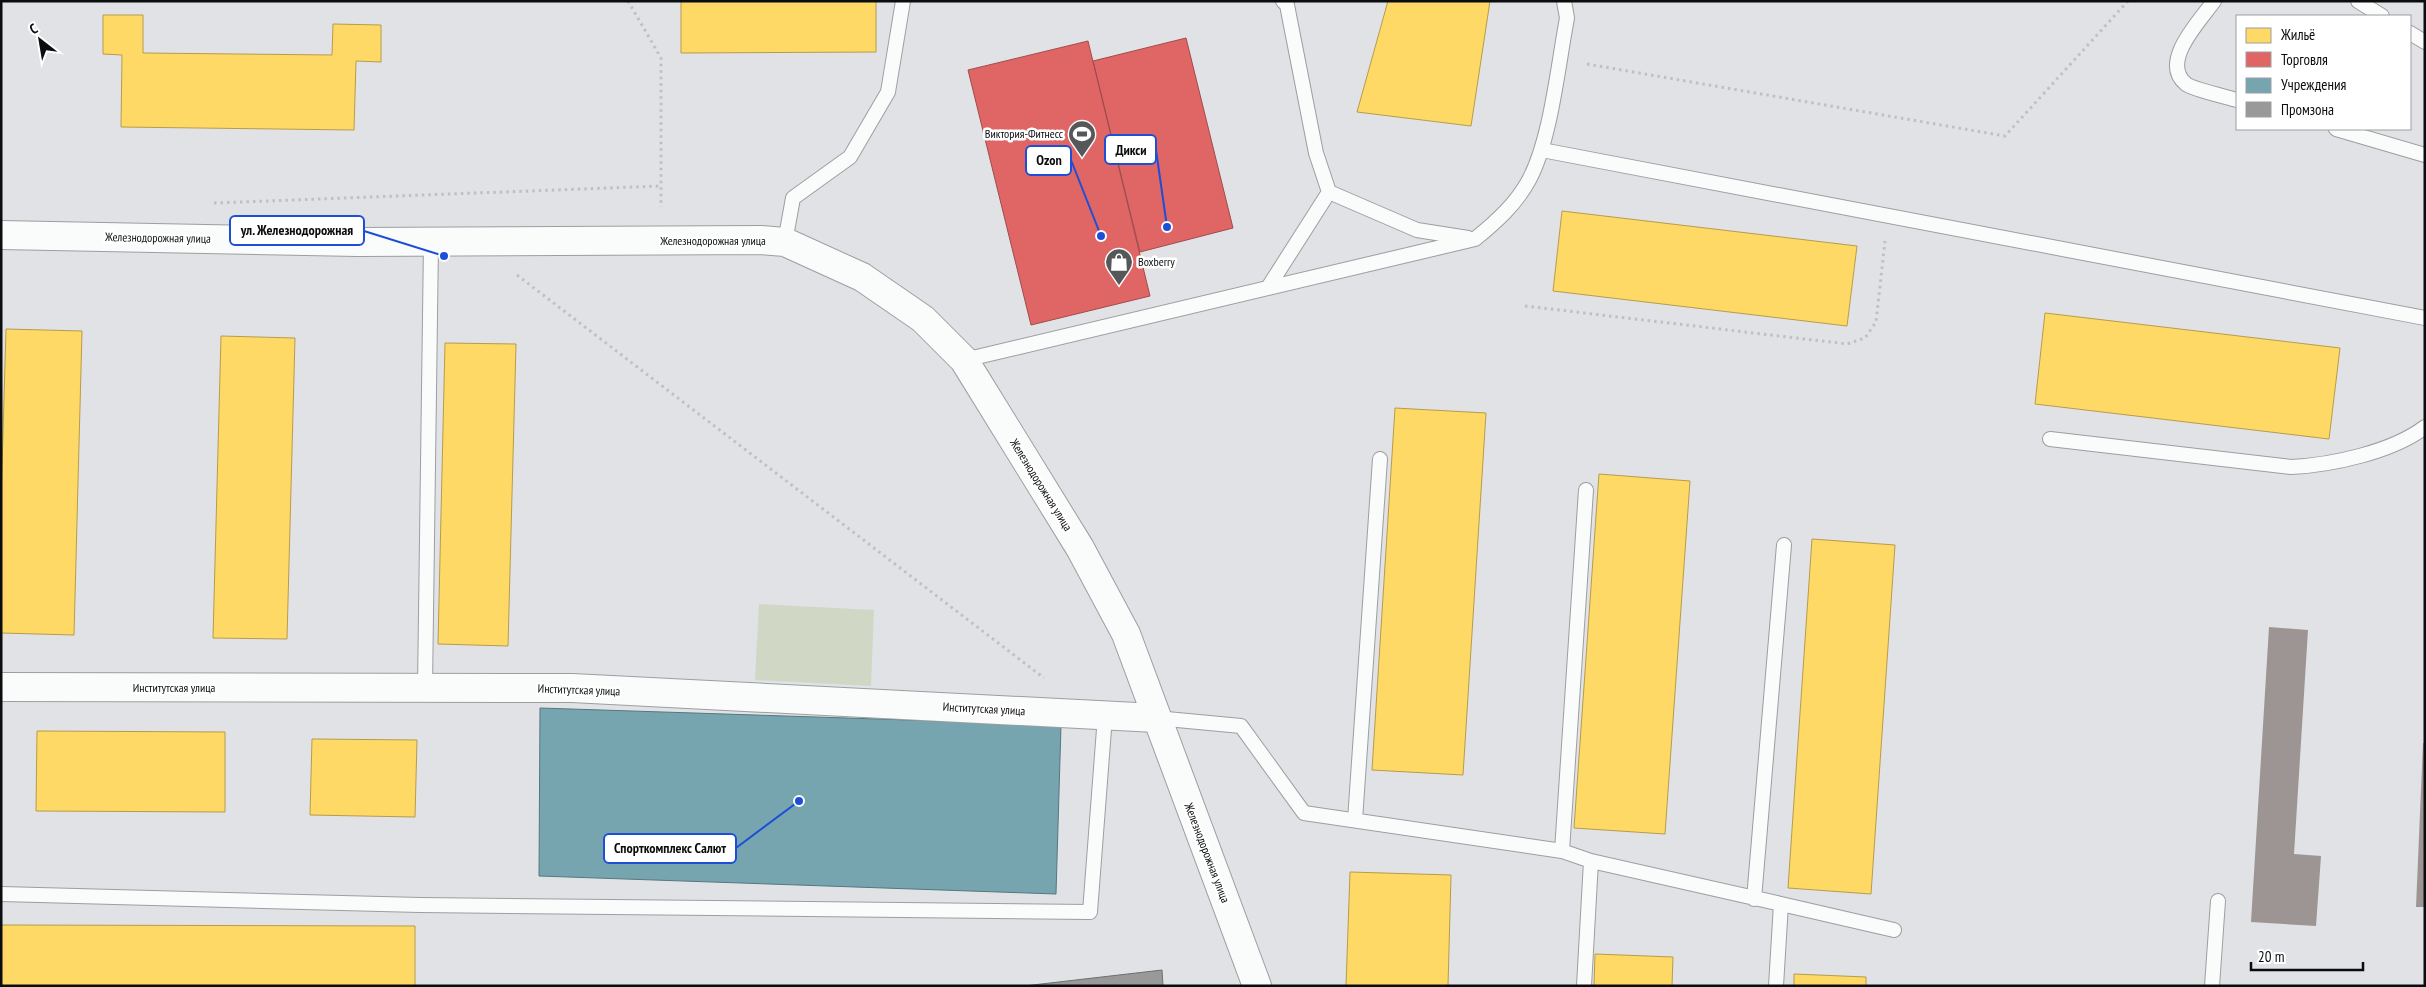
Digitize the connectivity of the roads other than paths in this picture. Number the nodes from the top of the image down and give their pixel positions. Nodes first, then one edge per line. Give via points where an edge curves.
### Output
1 (903, 1) edge
2 (1284, 1) edge
3 (1564, 1) edge
4 (2214, 1) edge
5 (2358, 1) edge
6 (2380, 15) edge
7 (2411, 34) edge
8 (2425, 42) edge
9 (2236, 100) edge
10 (2339, 130) edge
11 (1542, 150) junction
12 (2425, 155) edge
13 (1329, 192) junction
14 (1, 235) edge
15 (1476, 239) junction
16 (431, 242) junction
17 (785, 242) junction
18 (1269, 286) junction
19 (2425, 318) edge
20 (964, 360) junction
21 (2425, 427) edge
22 (2050, 438) dead end
23 (1380, 459) dead end
24 (1586, 490) dead end
25 (1784, 545) dead end
26 (1, 687) edge
27 (425, 688) junction
28 (1092, 715) junction
29 (1156, 718) junction
30 (1355, 820) junction
31 (1562, 851) junction
32 (1592, 862) junction
33 (1, 894) edge
34 (1754, 899) junction
35 (2218, 901) dead end
36 (1780, 904) junction
37 (1894, 930) dead end
38 (1257, 986) edge
39 (1584, 986) edge
40 (1776, 986) edge
41 (2212, 986) edge

1 - 17 lane via 888,92 850,156 793,198
2 - 13 lane via 1316,153
3 - 11 lane via 1567,18
4 - 9 lane via 2178,51 2178,73 2186,85
5 - 6 lane
7 - 8 lane
10 - 12 lane
11 - 15 lane via 1529,180 1515,200 1500,219
11 - 19 lane
13 - 15 lane via 1417,230
13 - 18 lane
14 - 16 street, Железнодорожная улица
15 - 18 lane
16 - 17 street, Железнодорожная улица
16 - 27 lane
17 - 20 street, Железнодорожная улица via 862,276 922,319
18 - 20 lane
20 - 29 street, Железнодорожная улица via 1085,557 1126,634
21 - 22 lane via 2393,445 2324,463 2291,467
23 - 30 lane
24 - 31 lane
25 - 34 lane
26 - 27 street, Институтская улица
27 - 28 street, Институтская улица via 572,688
28 - 29 street, Институтская улица
28 - 33 lane via 1090,912 420,905
29 - 30 lane via 1241,726 1304,813
29 - 38 street, Железнодорожная улица
30 - 31 lane
31 - 32 lane
32 - 34 lane
32 - 39 lane
34 - 36 lane
35 - 41 lane
36 - 37 lane
36 - 40 lane

